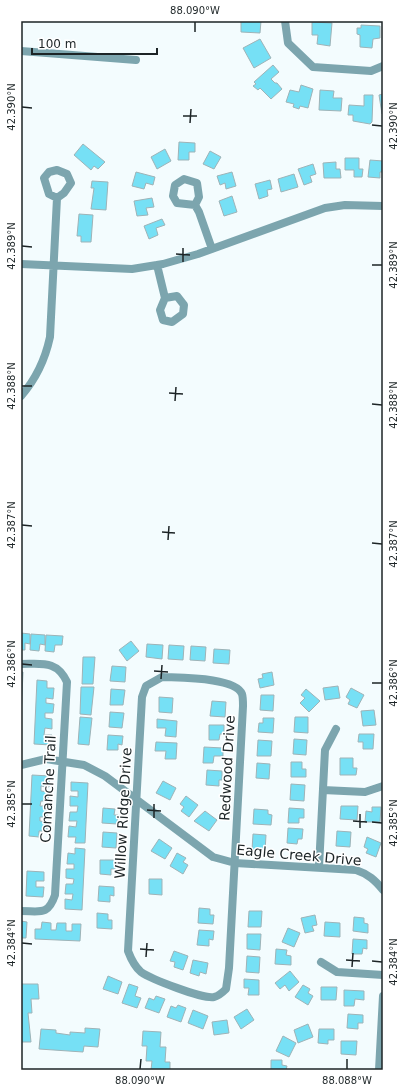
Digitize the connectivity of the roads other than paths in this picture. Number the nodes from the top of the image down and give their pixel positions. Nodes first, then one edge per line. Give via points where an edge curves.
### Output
1 (285, 21) edge
2 (21, 51) edge
3 (136, 60) dead end
4 (383, 66) edge
5 (57, 198) dead end
6 (195, 205) dead end
7 (383, 206) edge
8 (212, 249) junction
9 (21, 264) edge
10 (157, 265) junction
11 (54, 266) junction
12 (165, 298) dead end
13 (21, 396) edge
14 (21, 664) edge
15 (236, 687) joint
16 (336, 729) dead end
17 (62, 761) junction
18 (21, 765) edge
19 (383, 786) edge
20 (323, 790) junction
21 (138, 800) junction
22 (234, 863) junction
23 (319, 867) junction
24 (383, 890) edge
25 (21, 911) edge
26 (321, 962) dead end
27 (383, 975) edge
28 (221, 994) joint
29 (383, 996) edge
30 (379, 1070) edge

1 - 4 street via 288,43 313,67 371,71
2 - 3 street
5 - 11 street
6 - 8 street
7 - 8 street via 345,205 324,208
8 - 10 street
9 - 11 street
10 - 11 street via 132,269
10 - 12 street
11 - 13 street via 50,337 45,358 39,373
14 - 17 street, Comanche Trail via 55,666 63,673 67,682
15 - 21 street, Willow Ridge Drive via 226,682 162,677 146,686 142,697
15 - 22 street, Redwood Drive via 242,694 243,706
16 - 20 street via 325,750
17 - 18 street, Eagle Creek Drive via 46,759
17 - 21 street, Eagle Creek Drive via 84,765 105,776
17 - 25 street, Comanche Trail via 55,895 51,906 45,911
19 - 20 street via 365,792
20 - 23 street
21 - 22 street, Eagle Creek Drive via 213,857
21 - 28 street, Willow Ridge Drive via 128,951 133,963 142,972 203,997
22 - 23 street, Eagle Creek Drive
22 - 28 street, Redwood Drive via 229,968 226,989
23 - 24 street, Eagle Creek Drive via 366,873
26 - 27 street via 337,972
29 - 30 street

